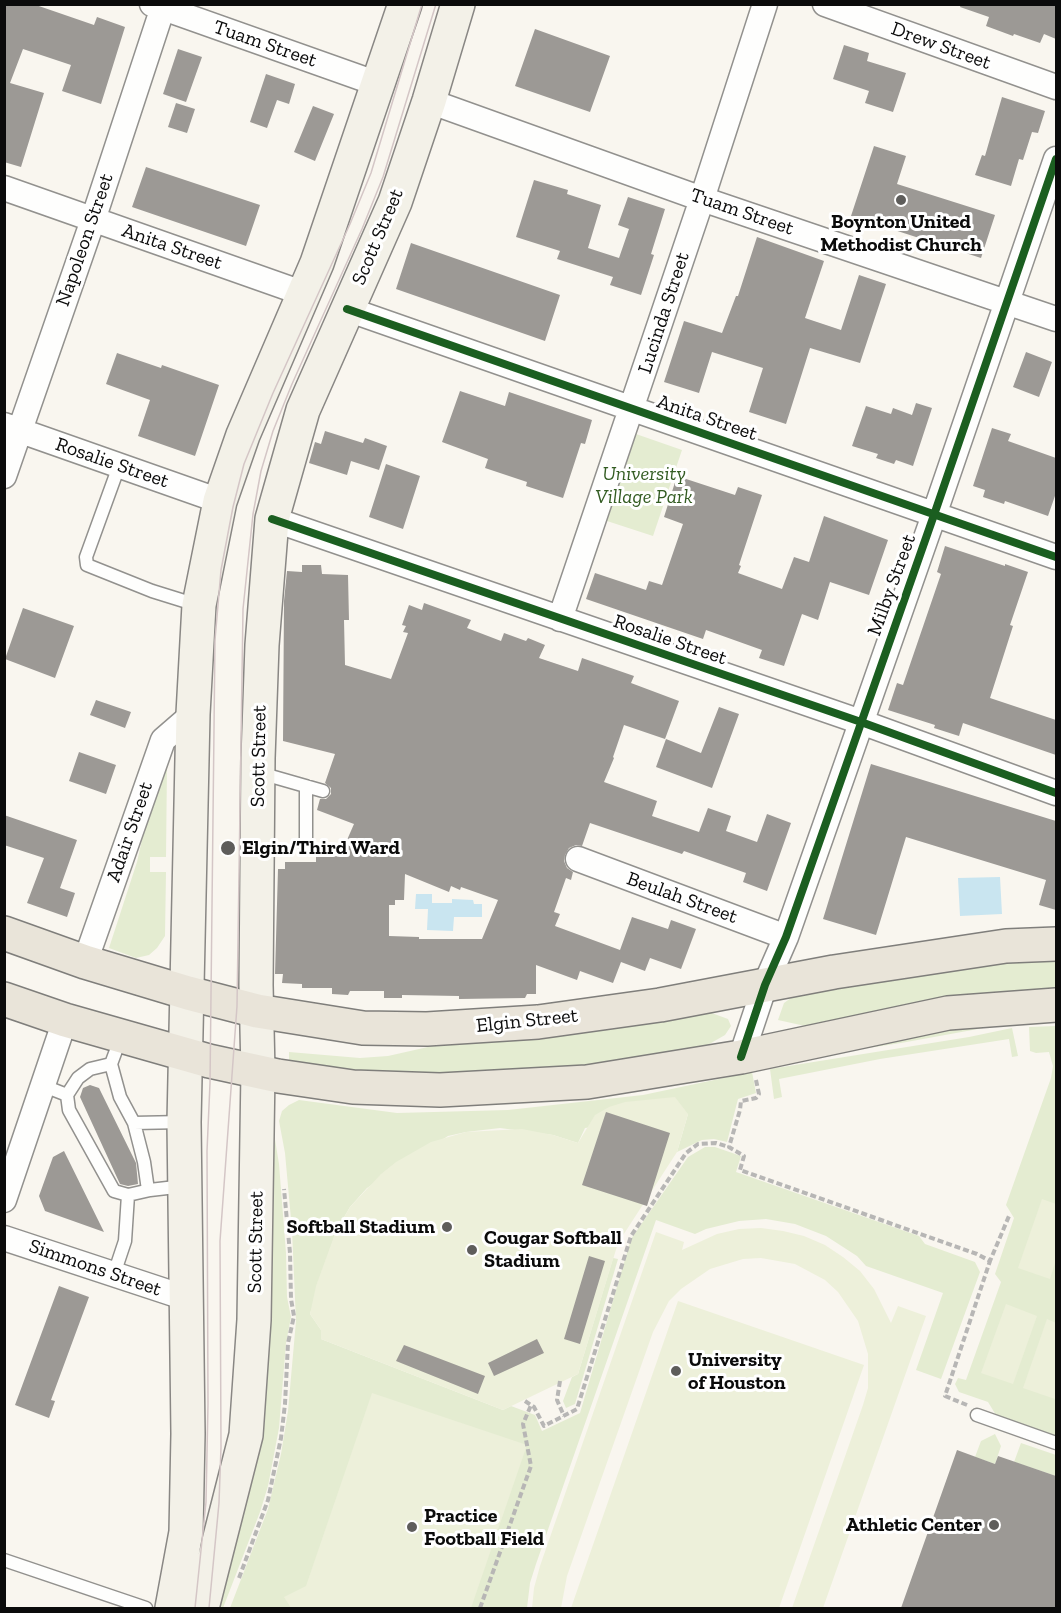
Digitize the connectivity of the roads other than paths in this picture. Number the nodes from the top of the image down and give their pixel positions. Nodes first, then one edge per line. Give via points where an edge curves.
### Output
1 (405, 4) edge
2 (458, 4) edge
3 (765, 4) edge
4 (825, 4) edge
5 (160, 6) edge
6 (378, 84) junction
7 (1056, 87) edge
8 (429, 101) junction
9 (1056, 159) edge
10 (4, 188) edge
11 (702, 199) junction
12 (93, 220) junction
13 (305, 294) junction
14 (1006, 301) junction
15 (347, 309) junction
16 (1056, 319) edge
17 (632, 409) junction
18 (12, 428) edge
19 (119, 466) junction
20 (4, 476) edge
21 (220, 501) junction
22 (934, 515) junction
23 (272, 519) junction
24 (1056, 557) edge
25 (199, 605) junction
26 (560, 620) junction
27 (193, 714) junction
28 (861, 723) junction
29 (258, 773) junction
30 (306, 786) junction
31 (323, 791) dead end
32 (1056, 793) edge
33 (306, 849) dead end
34 (578, 859) dead end
35 (4, 933) edge
36 (786, 937) junction
37 (1056, 944) edge
38 (85, 962) junction
39 (765, 985) junction
40 (188, 993) junction
41 (4, 999) edge
42 (1056, 1005) edge
43 (257, 1011) junction
44 (65, 1020) junction
45 (116, 1050) junction
46 (186, 1054) junction
47 (748, 1064) junction
48 (258, 1072) junction
49 (44, 1086) junction
50 (67, 1095) junction
51 (184, 1122) junction
52 (134, 1124) junction
53 (185, 1186) junction
54 (148, 1190) junction
55 (128, 1195) junction
56 (4, 1200) edge
57 (4, 1238) edge
58 (114, 1274) junction
59 (186, 1298) junction
60 (982, 1417) road end
61 (1056, 1443) edge
62 (4, 1560) edge
63 (146, 1608) edge
64 (172, 1608) edge
65 (202, 1608) edge

1 - 6 main road
2 - 8 main road, Scott Street
3 - 11 street, Lucinda Street
4 - 7 street, Drew Street
5 - 6 street, Tuam Street
5 - 12 street, Napoleon Street
6 - 13 main road
8 - 11 street, Tuam Street
8 - 15 main road, Scott Street via 395,202
9 - 14 street, Milby Street
10 - 12 street, Anita Street
11 - 14 street, Tuam Street
11 - 17 street, Lucinda Street
12 - 13 street, Anita Street
12 - 18 street, Napoleon Street
13 - 21 main road via 243,435
14 - 16 street, Tuam Street
14 - 22 street, Milby Street
15 - 17 street, Anita Street
15 - 23 main road, Scott Street via 303,410
17 - 22 street, Anita Street
17 - 26 street, Lucinda Street
18 - 19 street, Rosalie Street
18 - 20 street, Napoleon Street
19 - 21 street, Rosalie Street
19 - 25 lane via 86,557 87,566
21 - 25 main road
22 - 24 street, Anita Street
22 - 28 street, Milby Street
23 - 26 street, Rosalie Street
23 - 29 main road, Scott Street via 262,645
25 - 27 main road
26 - 28 street, Rosalie Street
27 - 38 street, Adair Street via 163,740
27 - 40 main road
28 - 32 street, Rosalie Street
28 - 36 street, Milby Street
29 - 30 lane
29 - 43 main road, Scott Street
30 - 31 lane
30 - 33 lane
34 - 36 street, Beulah Street
35 - 38 main road, Elgin Street
36 - 39 street, Milby Street
37 - 39 main road, Elgin Street via 1006,946
38 - 40 main road, Elgin Street
39 - 43 main road, Elgin Street via 538,1022 427,1029 363,1028
39 - 47 street, Milby Street
40 - 43 main road, Elgin Street
40 - 46 main road
41 - 44 main road
42 - 47 main road via 948,1013
43 - 48 main road, Scott Street
44 - 45 main road
44 - 49 street
45 - 46 main road
45 - 50 lane via 78,1078
45 - 52 lane via 120,1097
46 - 48 main road
46 - 51 main road
47 - 48 main road via 587,1082 440,1090 353,1087
48 - 65 main road, Scott Street via 254,1320 246,1435
49 - 50 lane
49 - 56 street
50 - 55 lane via 69,1110 114,1191
51 - 52 lane
51 - 53 main road
52 - 54 lane
53 - 54 lane
53 - 59 main road
54 - 55 lane
55 - 58 lane via 126,1241
57 - 58 street, Simmons Street
58 - 59 street, Simmons Street
59 - 64 main road via 186,1532
60 - 61 lane
62 - 63 lane

